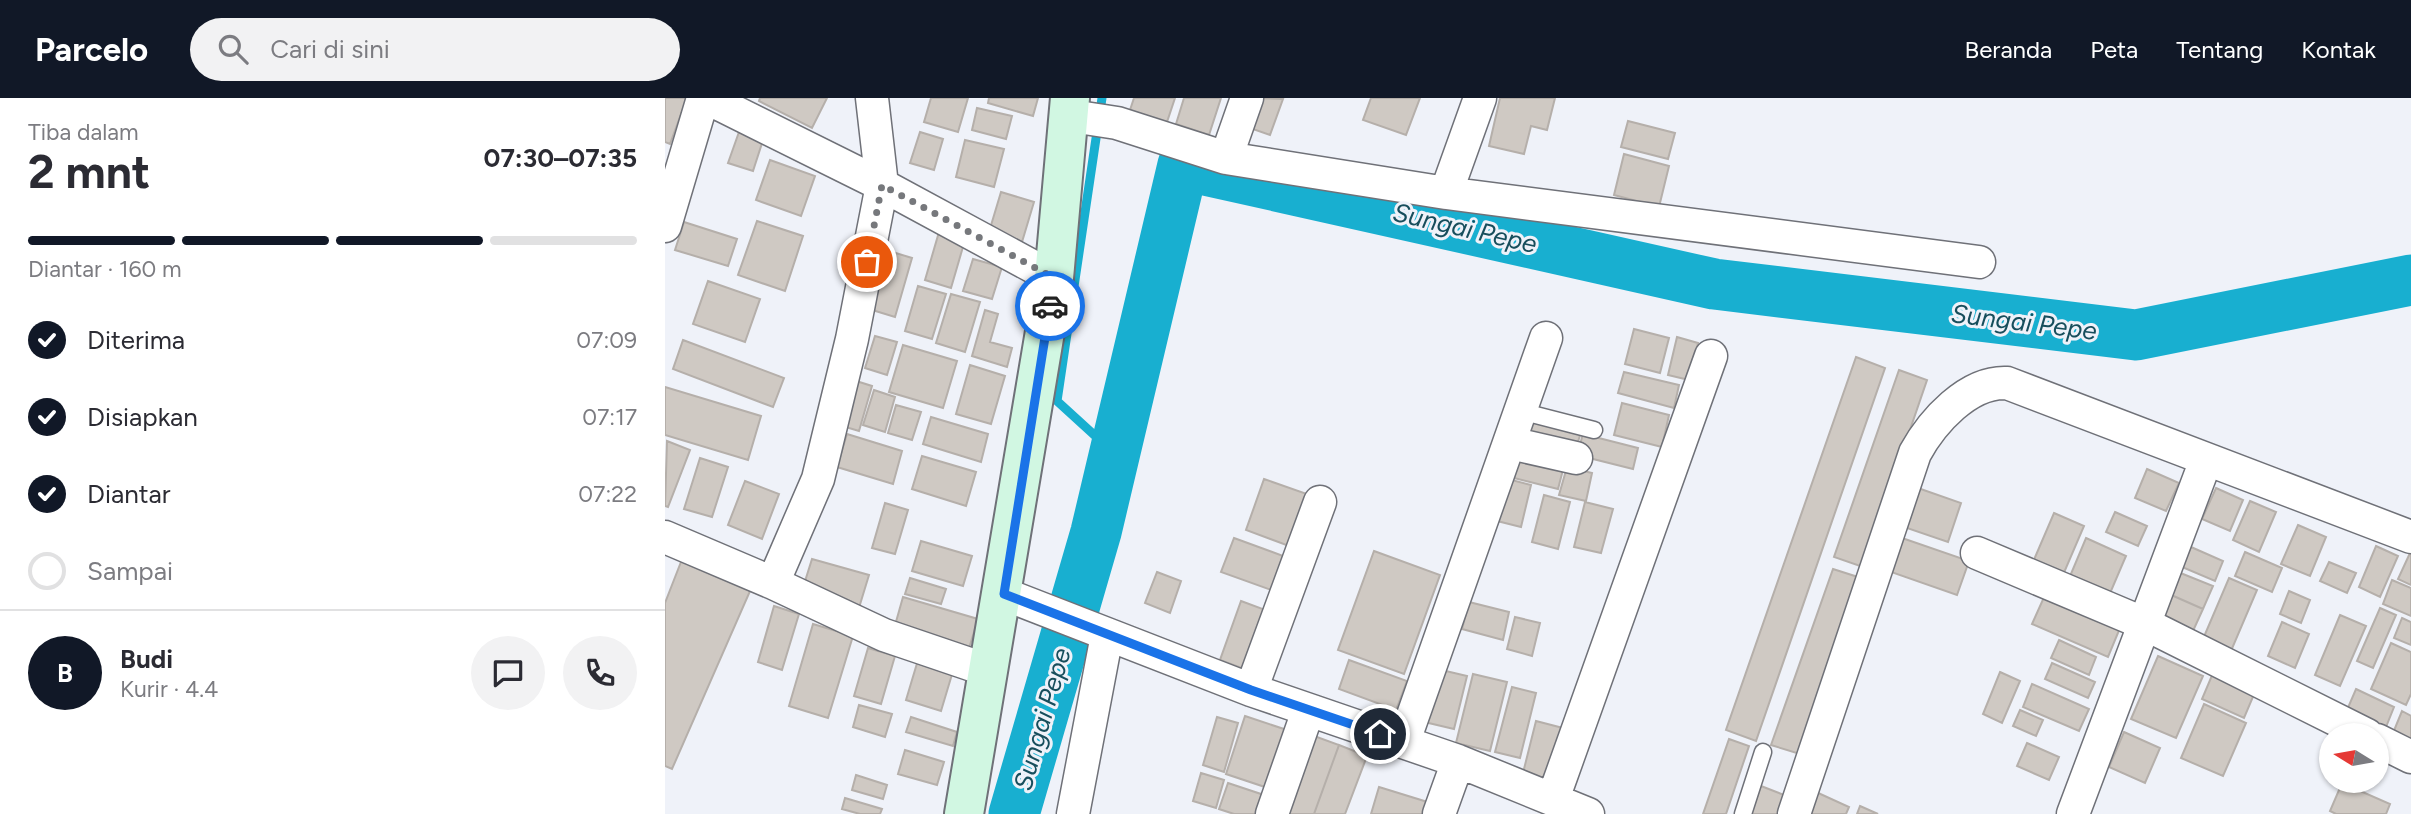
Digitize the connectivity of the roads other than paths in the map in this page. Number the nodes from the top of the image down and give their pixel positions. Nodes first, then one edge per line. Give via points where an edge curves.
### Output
1 (705, 98) edge
2 (871, 98) edge
3 (1247, 98) edge
4 (1480, 98) edge
5 (1071, 111) edge
6 (1226, 158) junction
7 (882, 185) junction
8 (1445, 193) junction
9 (665, 226) edge
10 (1979, 262) dead end
11 (1054, 278) junction
12 (1546, 338) dead end
13 (1711, 356) dead end
14 (1520, 411) junction
15 (1594, 430) dead end
16 (1510, 443) junction
17 (1576, 458) dead end
18 (2206, 460) junction
19 (1320, 502) dead end
20 (665, 537) edge
21 (2411, 537) edge
22 (1977, 553) dead end
23 (773, 583) junction
24 (1020, 600) junction
25 (2143, 623) junction
26 (1098, 631) junction
27 (990, 671) junction
28 (1251, 690) junction
29 (1308, 711) junction
30 (2343, 723) edge
31 (1404, 741) junction
32 (2389, 746) edge
33 (1763, 751) dead end
34 (2411, 757) edge
35 (1458, 761) junction
36 (1553, 799) junction
37 (964, 814) edge
38 (1073, 814) edge
39 (1272, 814) edge
40 (1439, 814) edge
41 (1588, 814) edge
42 (1742, 814) edge
43 (1794, 814) edge
44 (2073, 814) edge

1 - 7 street
1 - 9 street
2 - 7 street
3 - 6 street
4 - 8 street
5 - 6 street
5 - 11 main road
6 - 8 street
7 - 11 street
7 - 23 street via 818,479
8 - 10 street
11 - 24 main road
12 - 14 street
13 - 36 street
14 - 15 lane
14 - 16 street
16 - 17 street
16 - 31 street
18 - 21 street
18 - 25 street
18 - 43 street via 2007,383 1983,386 1938,419 1915,453
19 - 28 street
20 - 23 street
22 - 25 street
23 - 27 street via 884,635
24 - 26 street
24 - 27 main road
25 - 30 street
25 - 44 street
26 - 28 street
26 - 38 street
27 - 37 main road
28 - 29 street
29 - 31 street
29 - 39 street
31 - 35 street
32 - 34 street
33 - 42 lane
35 - 36 street
35 - 40 street
36 - 41 street

